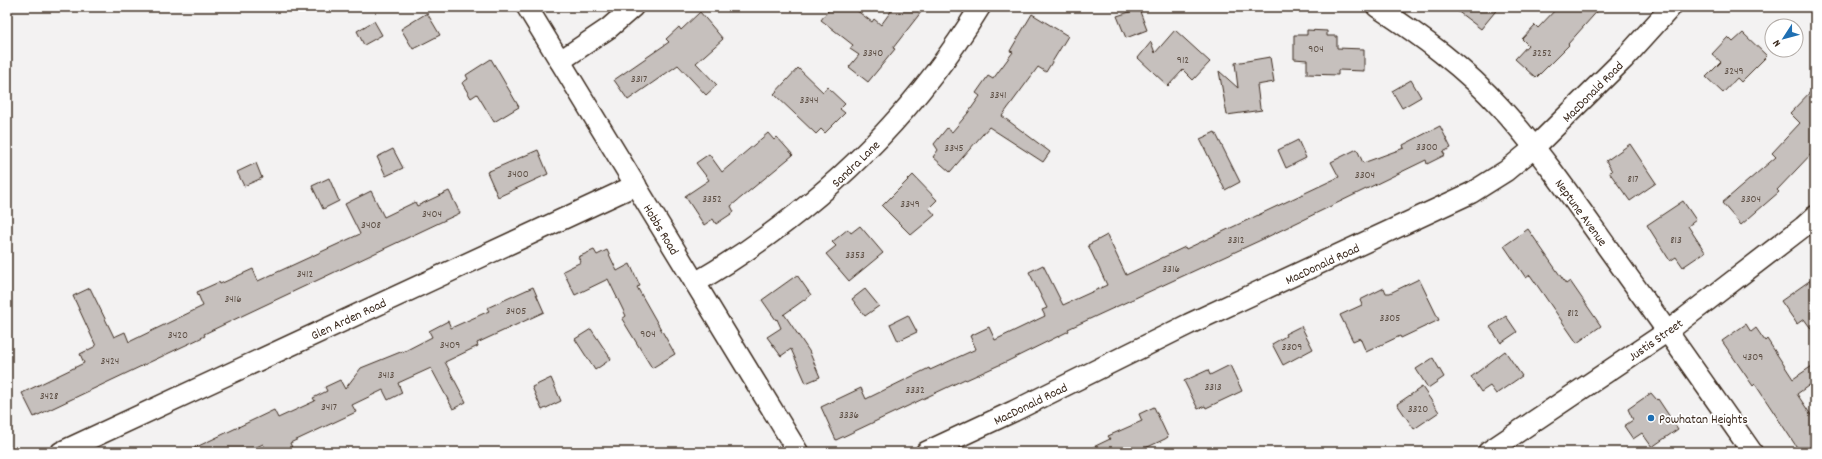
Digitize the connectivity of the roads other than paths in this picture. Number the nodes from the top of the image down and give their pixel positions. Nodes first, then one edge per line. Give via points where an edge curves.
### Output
1 (527, 7) edge
2 (633, 7) edge
3 (980, 7) edge
4 (1377, 7) edge
5 (1671, 7) edge
6 (560, 61) junction
7 (1535, 147) junction
8 (636, 185) junction
9 (1815, 216) edge
10 (695, 283) junction
11 (1668, 331) junction
12 (61, 452) edge
13 (798, 452) edge
14 (926, 452) edge
15 (1488, 452) edge
16 (1752, 452) edge

1 - 6 street, Hobbs Road
2 - 6 street via 609,28
3 - 10 street, Sandra Lane via 928,82 896,121 847,172 765,239
4 - 7 street, Neptune Avenue via 1421,37 1462,70 1500,107
5 - 7 street, MacDonald Road via 1624,59
6 - 8 street, Hobbs Road
7 - 11 street, Neptune Avenue
7 - 14 street, MacDonald Road via 1506,171 1465,196 1189,324
8 - 10 street, Hobbs Road
8 - 12 street, Glen Arden Road
9 - 11 street, Justis Street
10 - 13 street, Hobbs Road
11 - 15 street, Justis Street
11 - 16 street, Neptune Avenue

